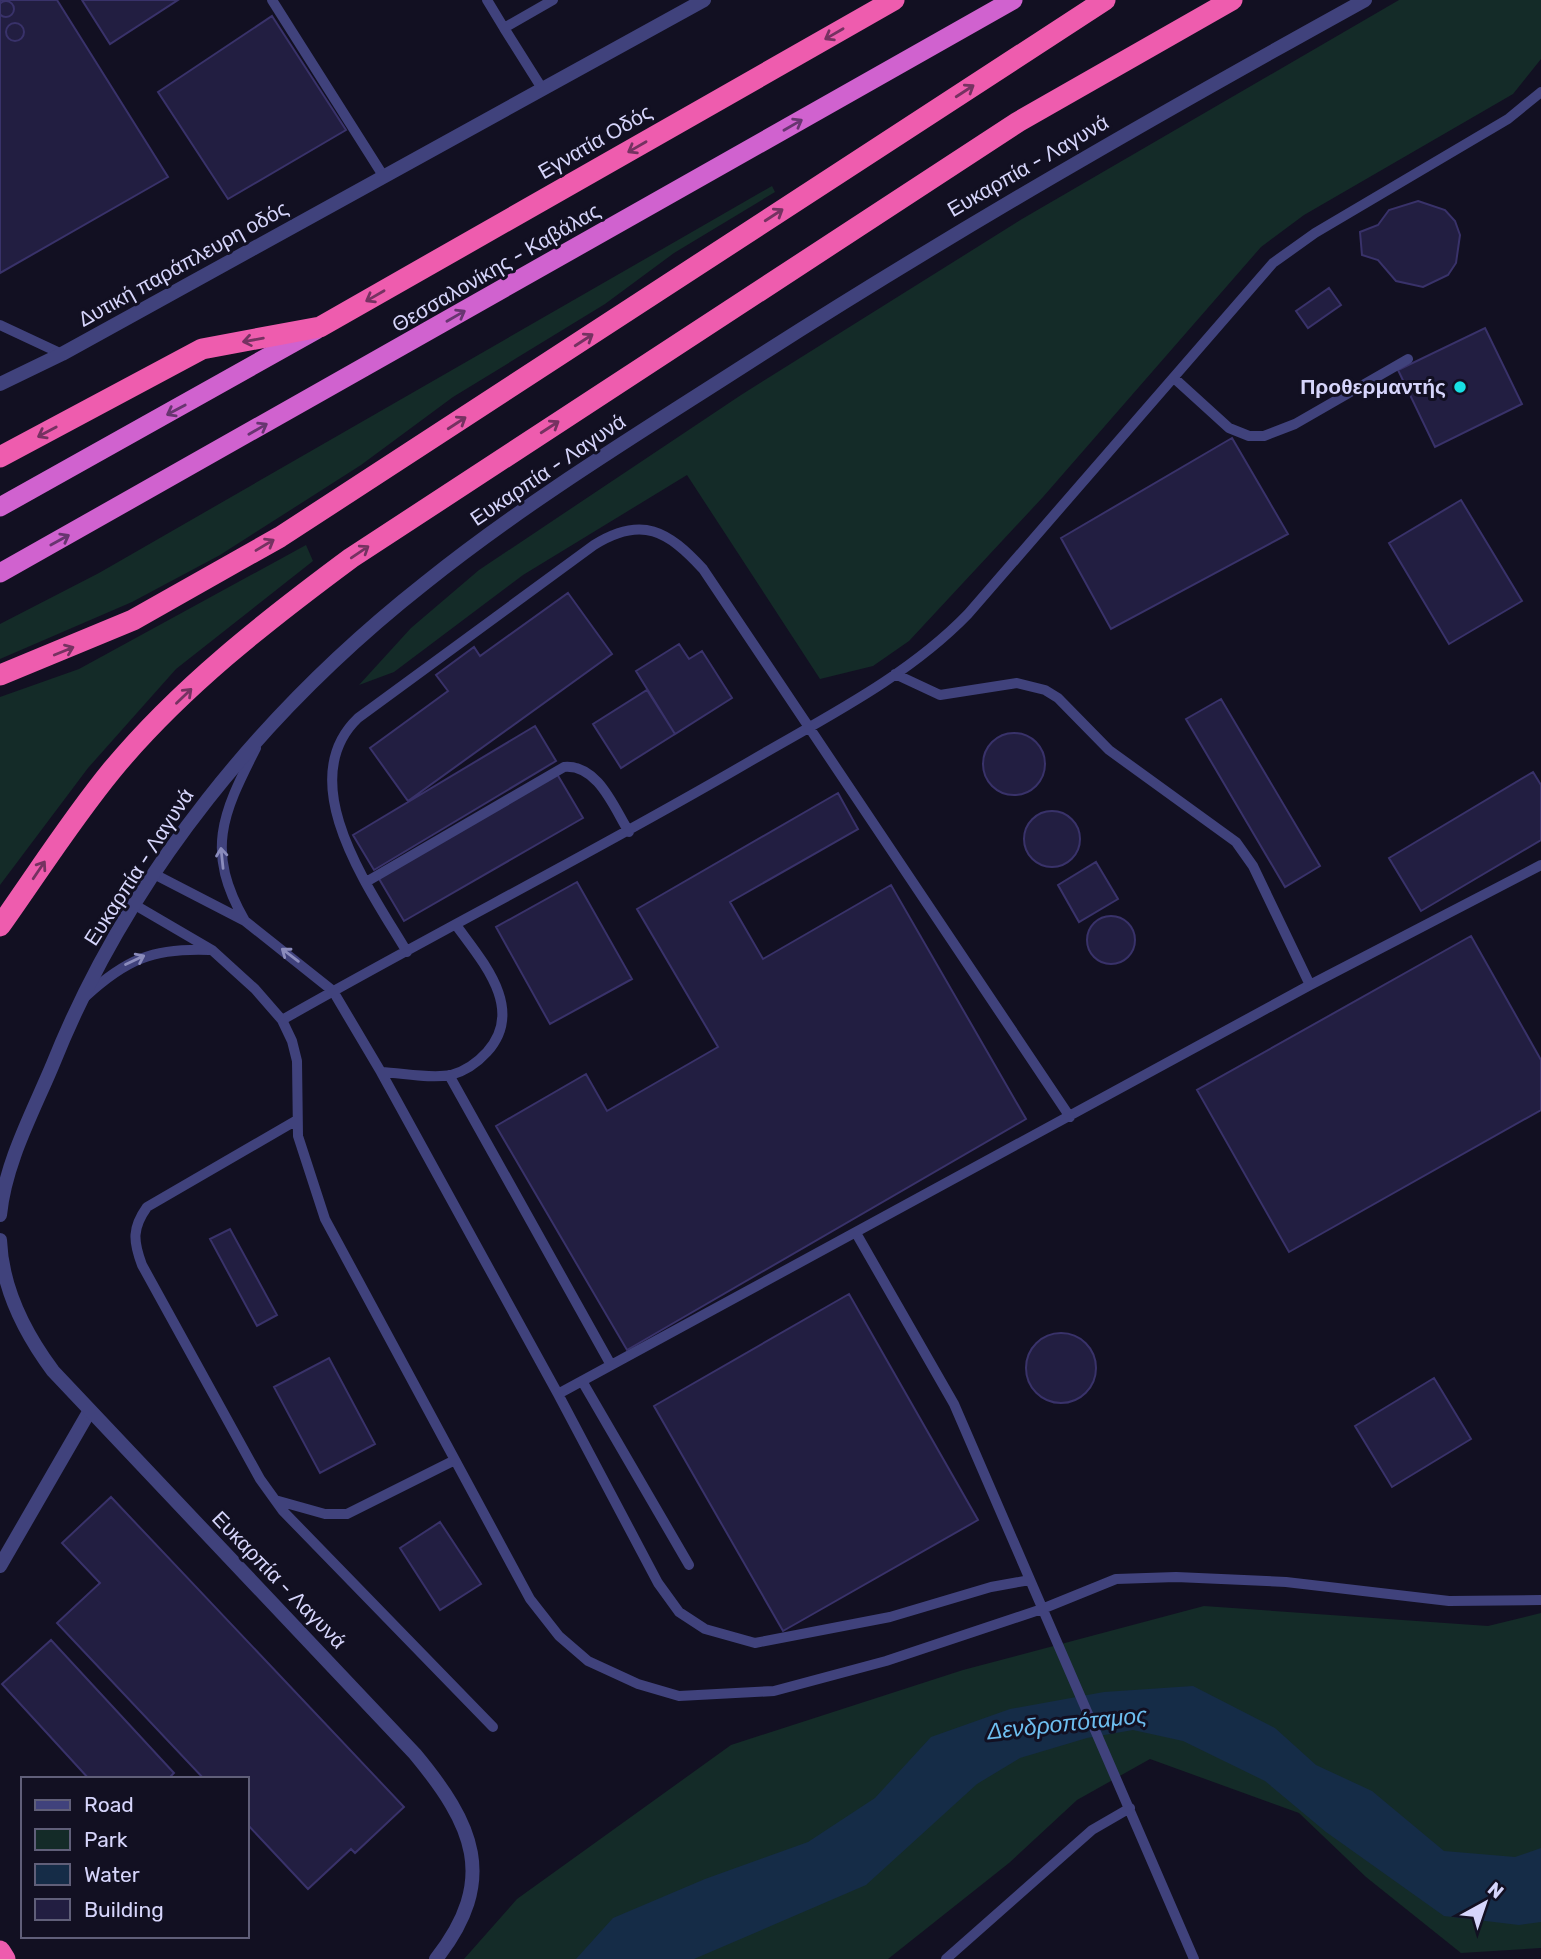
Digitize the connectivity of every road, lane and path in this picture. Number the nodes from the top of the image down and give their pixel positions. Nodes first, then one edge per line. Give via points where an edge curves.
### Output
1 (272, 0) edge
2 (487, 0) edge
3 (553, 0) edge
4 (704, 0) edge
5 (894, 0) edge
6 (1013, 0) edge
7 (1105, 0) edge
8 (1232, 0) edge
9 (1364, 0) edge
10 (505, 28) junction
11 (542, 90) junction
12 (1541, 92) edge
13 (384, 177) junction
14 (0, 325) edge
15 (320, 327) junction
16 (62, 354) junction
17 (1408, 359) dead end
18 (1174, 378) junction
19 (0, 384) edge
20 (0, 457) edge
21 (0, 507) edge
22 (0, 573) edge
23 (895, 674) junction
24 (0, 675) edge
25 (809, 727) junction
26 (263, 734) junction
27 (629, 832) junction
28 (1541, 865) edge
29 (155, 874) junction
30 (366, 882) junction
31 (135, 905) junction
32 (245, 921) junction
33 (456, 925) junction
34 (0, 926) edge
35 (212, 950) junction
36 (407, 952) junction
37 (1310, 985) junction
38 (333, 991) junction
39 (80, 1001) junction
40 (282, 1020) junction
41 (382, 1072) junction
42 (450, 1075) junction
43 (1070, 1117) junction
44 (297, 1120) junction
45 (0, 1215) edge
46 (856, 1233) junction
47 (0, 1240) edge
48 (611, 1365) junction
49 (582, 1381) junction
50 (558, 1394) junction
51 (89, 1412) junction
52 (455, 1460) junction
53 (275, 1500) junction
54 (690, 1565) dead end
55 (0, 1566) edge
56 (1030, 1580) junction
57 (1541, 1600) edge
58 (1042, 1609) junction
59 (493, 1727) dead end
60 (1130, 1808) junction
61 (436, 1959) edge
62 (946, 1959) edge
63 (1194, 1959) edge

1 - 13 lane
2 - 10 lane
3 - 10 lane
4 - 11 street, Δυτική παράπλευρη οδός
5 -> 15 highway, Εγνατία Οδός
22 -> 6 highway, Θεσσαλονίκης - Καβάλας
24 -> 7 highway via 133,620 280,537
34 -> 8 highway via 114,768 271,617 351,558 1018,122
9 - 26 street, Ευκαρπία - Λαγυνά via 974,222 567,478 419,587
10 - 11 lane
11 - 13 street, Δυτική παράπλευρη οδός
12 - 18 lane via 1508,119 1284,254
13 - 16 street, Δυτική παράπλευρη οδός
14 - 16 lane
15 -> 20 highway, Εγνατία Οδός via 202,349
15 -> 21 highway
16 - 19 street, Δυτική παράπλευρη οδός
17 - 18 lane via 1294,424 1264,436 1229,428
18 - 23 lane via 968,614 939,643
23 - 25 lane
23 - 37 lane via 940,695 1017,683 1058,698 1105,747 1236,842 1253,866
25 - 27 lane
25 - 30 lane via 703,569 664,535 642,528 624,530 594,545 346,729 334,757 333,791 341,828
25 - 43 lane
26 - 29 street, Ευκαρπία - Λαγυνά via 205,801
32 -> 26 lane via 223,874 220,834 235,789
27 - 30 lane via 590,773 564,767
27 - 33 lane
28 - 37 lane
29 - 31 street, Ευκαρπία - Λαγυνά
29 - 32 lane
30 - 36 lane
31 - 35 lane
31 - 39 street, Ευκαρπία - Λαγυνά
38 -> 32 lane
33 - 36 lane
33 - 42 lane via 494,977 502,999 502,1023 493,1045 477,1063
39 -> 35 lane via 119,968 147,954
35 - 40 lane
36 - 38 lane
37 - 43 lane
38 - 40 lane
38 - 41 lane
39 - 45 street, Ευκαρπία - Λαγυνά via 21,1142
40 - 44 lane via 297,1061
41 - 42 lane
41 - 50 lane
42 - 48 lane
43 - 46 lane
44 - 52 lane via 325,1219
44 - 53 lane via 170,1190 135,1223 133,1240 148,1277
46 - 48 lane
46 - 56 lane via 954,1404
47 - 51 street, Ευκαρπία - Λαγυνά via 9,1289 26,1332
48 - 49 lane
49 - 50 lane
49 - 54 lane
50 - 56 lane via 658,1583 679,1612 705,1629 755,1643 784,1640
51 - 55 street
51 - 61 street, Ευκαρπία - Λαγυνά via 415,1755 457,1809 471,1848 471,1886 461,1917
52 - 53 lane via 347,1514 325,1514
52 - 58 lane via 530,1599 559,1636 588,1661 638,1684 679,1696 774,1691 886,1661
53 - 59 lane
56 - 58 lane
57 - 58 lane via 1449,1601 1286,1582 1176,1577 1116,1580
58 - 60 lane
60 - 62 lane via 1092,1830
60 - 63 lane

